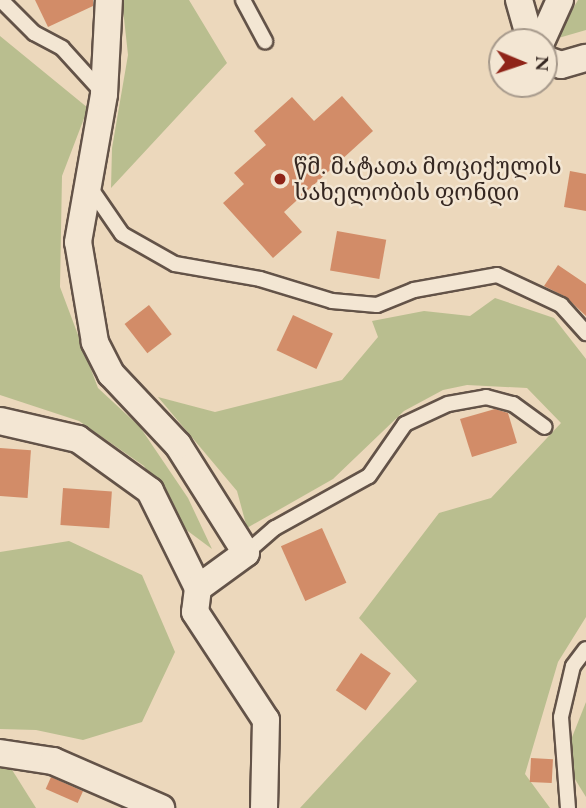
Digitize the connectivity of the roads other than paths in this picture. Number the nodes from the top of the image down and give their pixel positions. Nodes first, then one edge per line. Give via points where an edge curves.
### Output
1 (1, 0) edge
2 (109, 0) edge
3 (243, 0) edge
4 (519, 0) edge
5 (560, 0) edge
6 (527, 28) edge
7 (547, 28) edge
8 (265, 41) dead end
9 (586, 58) edge
10 (558, 64) edge
11 (104, 94) junction
12 (86, 181) junction
13 (586, 333) edge
14 (0, 421) edge
15 (545, 427) dead end
16 (246, 552) junction
17 (198, 588) junction
18 (586, 649) edge
19 (0, 753) edge
20 (161, 808) edge
21 (264, 808) edge
22 (568, 808) edge

1 - 11 lane via 34,33 61,48
2 - 11 street
3 - 8 lane
4 - 6 street
5 - 7 street
9 - 10 street
11 - 12 street
12 - 13 lane via 122,234 176,264 260,279 331,301 377,305 414,290 497,275 561,305
12 - 16 street via 78,242 95,342 111,374 178,445
14 - 17 street via 78,439 150,491
15 - 16 lane via 513,404 486,397 448,404 405,424 369,476 275,528
16 - 17 street
17 - 21 street via 195,611 266,720
18 - 22 lane via 573,666 561,717
19 - 20 street via 53,761

